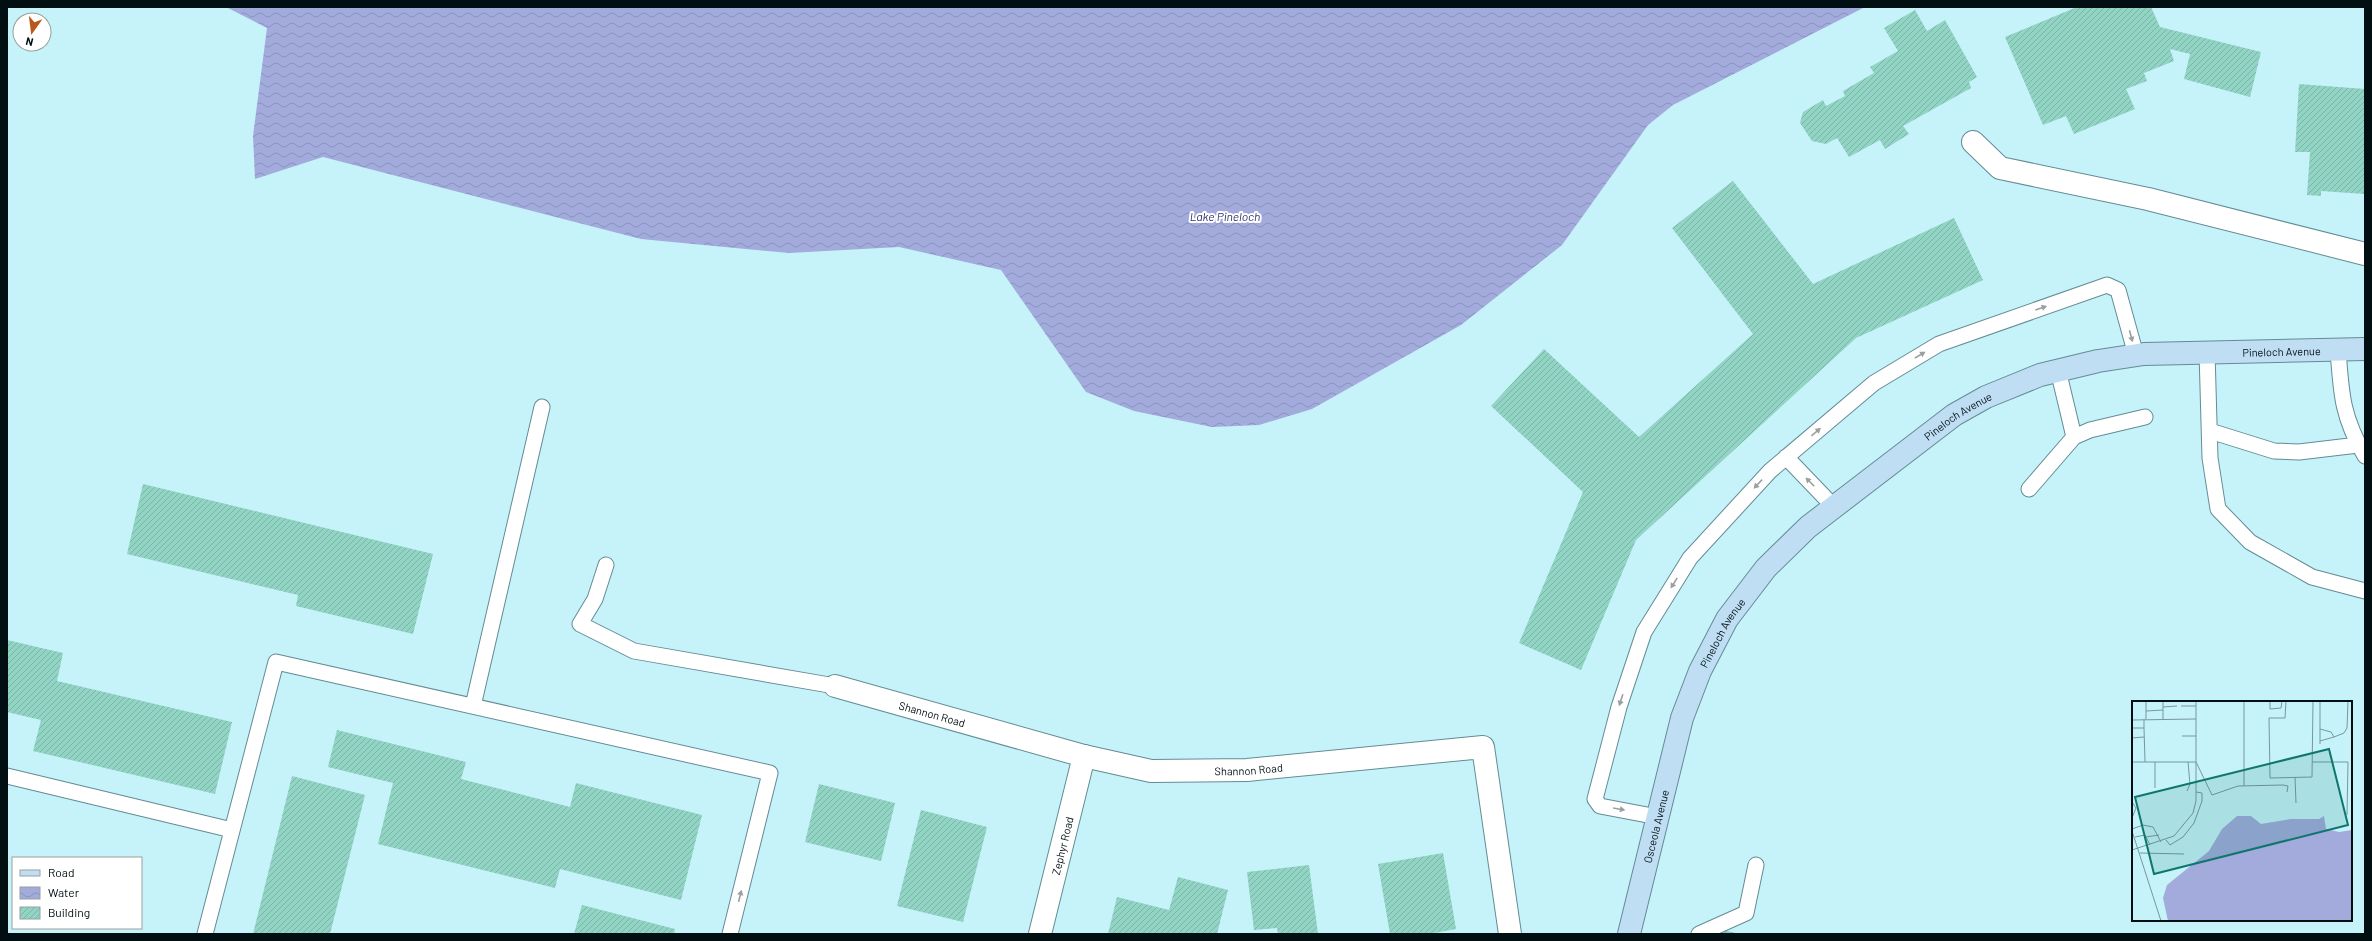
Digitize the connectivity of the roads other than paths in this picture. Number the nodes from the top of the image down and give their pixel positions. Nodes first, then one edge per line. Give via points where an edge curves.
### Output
1 (1973, 142) dead end
2 (2365, 254) edge
3 (2338, 349) junction
4 (2365, 349) edge
5 (2208, 352) junction
6 (2136, 355) junction
7 (2058, 370) junction
8 (542, 407) dead end
9 (2145, 418) dead end
10 (2210, 431) junction
11 (2074, 437) junction
12 (2362, 450) edge
13 (1786, 457) junction
14 (2029, 489) dead end
15 (1834, 507) junction
16 (606, 565) dead end
17 (2365, 591) edge
18 (835, 686) joint
19 (473, 706) junction
20 (1682, 718) joint
21 (1084, 756) junction
22 (7, 776) edge
23 (1658, 817) junction
24 (232, 830) junction
25 (1756, 866) dead end
26 (1633, 933) edge
27 (205, 934) edge
28 (730, 934) edge
29 (1040, 934) edge
30 (1510, 934) edge
31 (1698, 934) edge

1 - 2 street via 2000,168 2148,199
3 - 4 street, Pineloch Avenue
3 - 5 street, Pineloch Avenue
3 - 12 lane via 2341,393 2350,430
5 - 6 street, Pineloch Avenue
5 - 10 lane
6 - 7 street, Pineloch Avenue
13 -> 6 lane via 1874,383 1939,344 2107,285 2118,290
7 - 11 lane
7 - 15 street, Pineloch Avenue via 2006,388 1954,415
8 - 19 lane
9 - 11 lane via 2090,430
10 - 12 lane via 2274,451
10 - 17 lane via 2210,458 2218,509 2250,542 2312,577
11 - 14 lane
15 -> 13 lane
13 -> 23 lane via 1690,558 1644,632 1618,707 1595,799 1600,806
15 - 20 street, Pineloch Avenue via 1785,548 1746,592 1712,646
16 - 18 lane via 595,599 580,624 634,651
18 - 21 street, Shannon Road
19 - 24 lane via 276,662
28 -> 19 lane via 770,773
20 - 23 street, Osceola Avenue
21 - 29 street, Zephyr Road
21 - 30 street, Shannon Road via 1151,771 1247,770 1483,747
22 - 24 lane
23 - 26 street, Osceola Avenue
24 - 27 lane
25 - 31 lane via 1746,912

